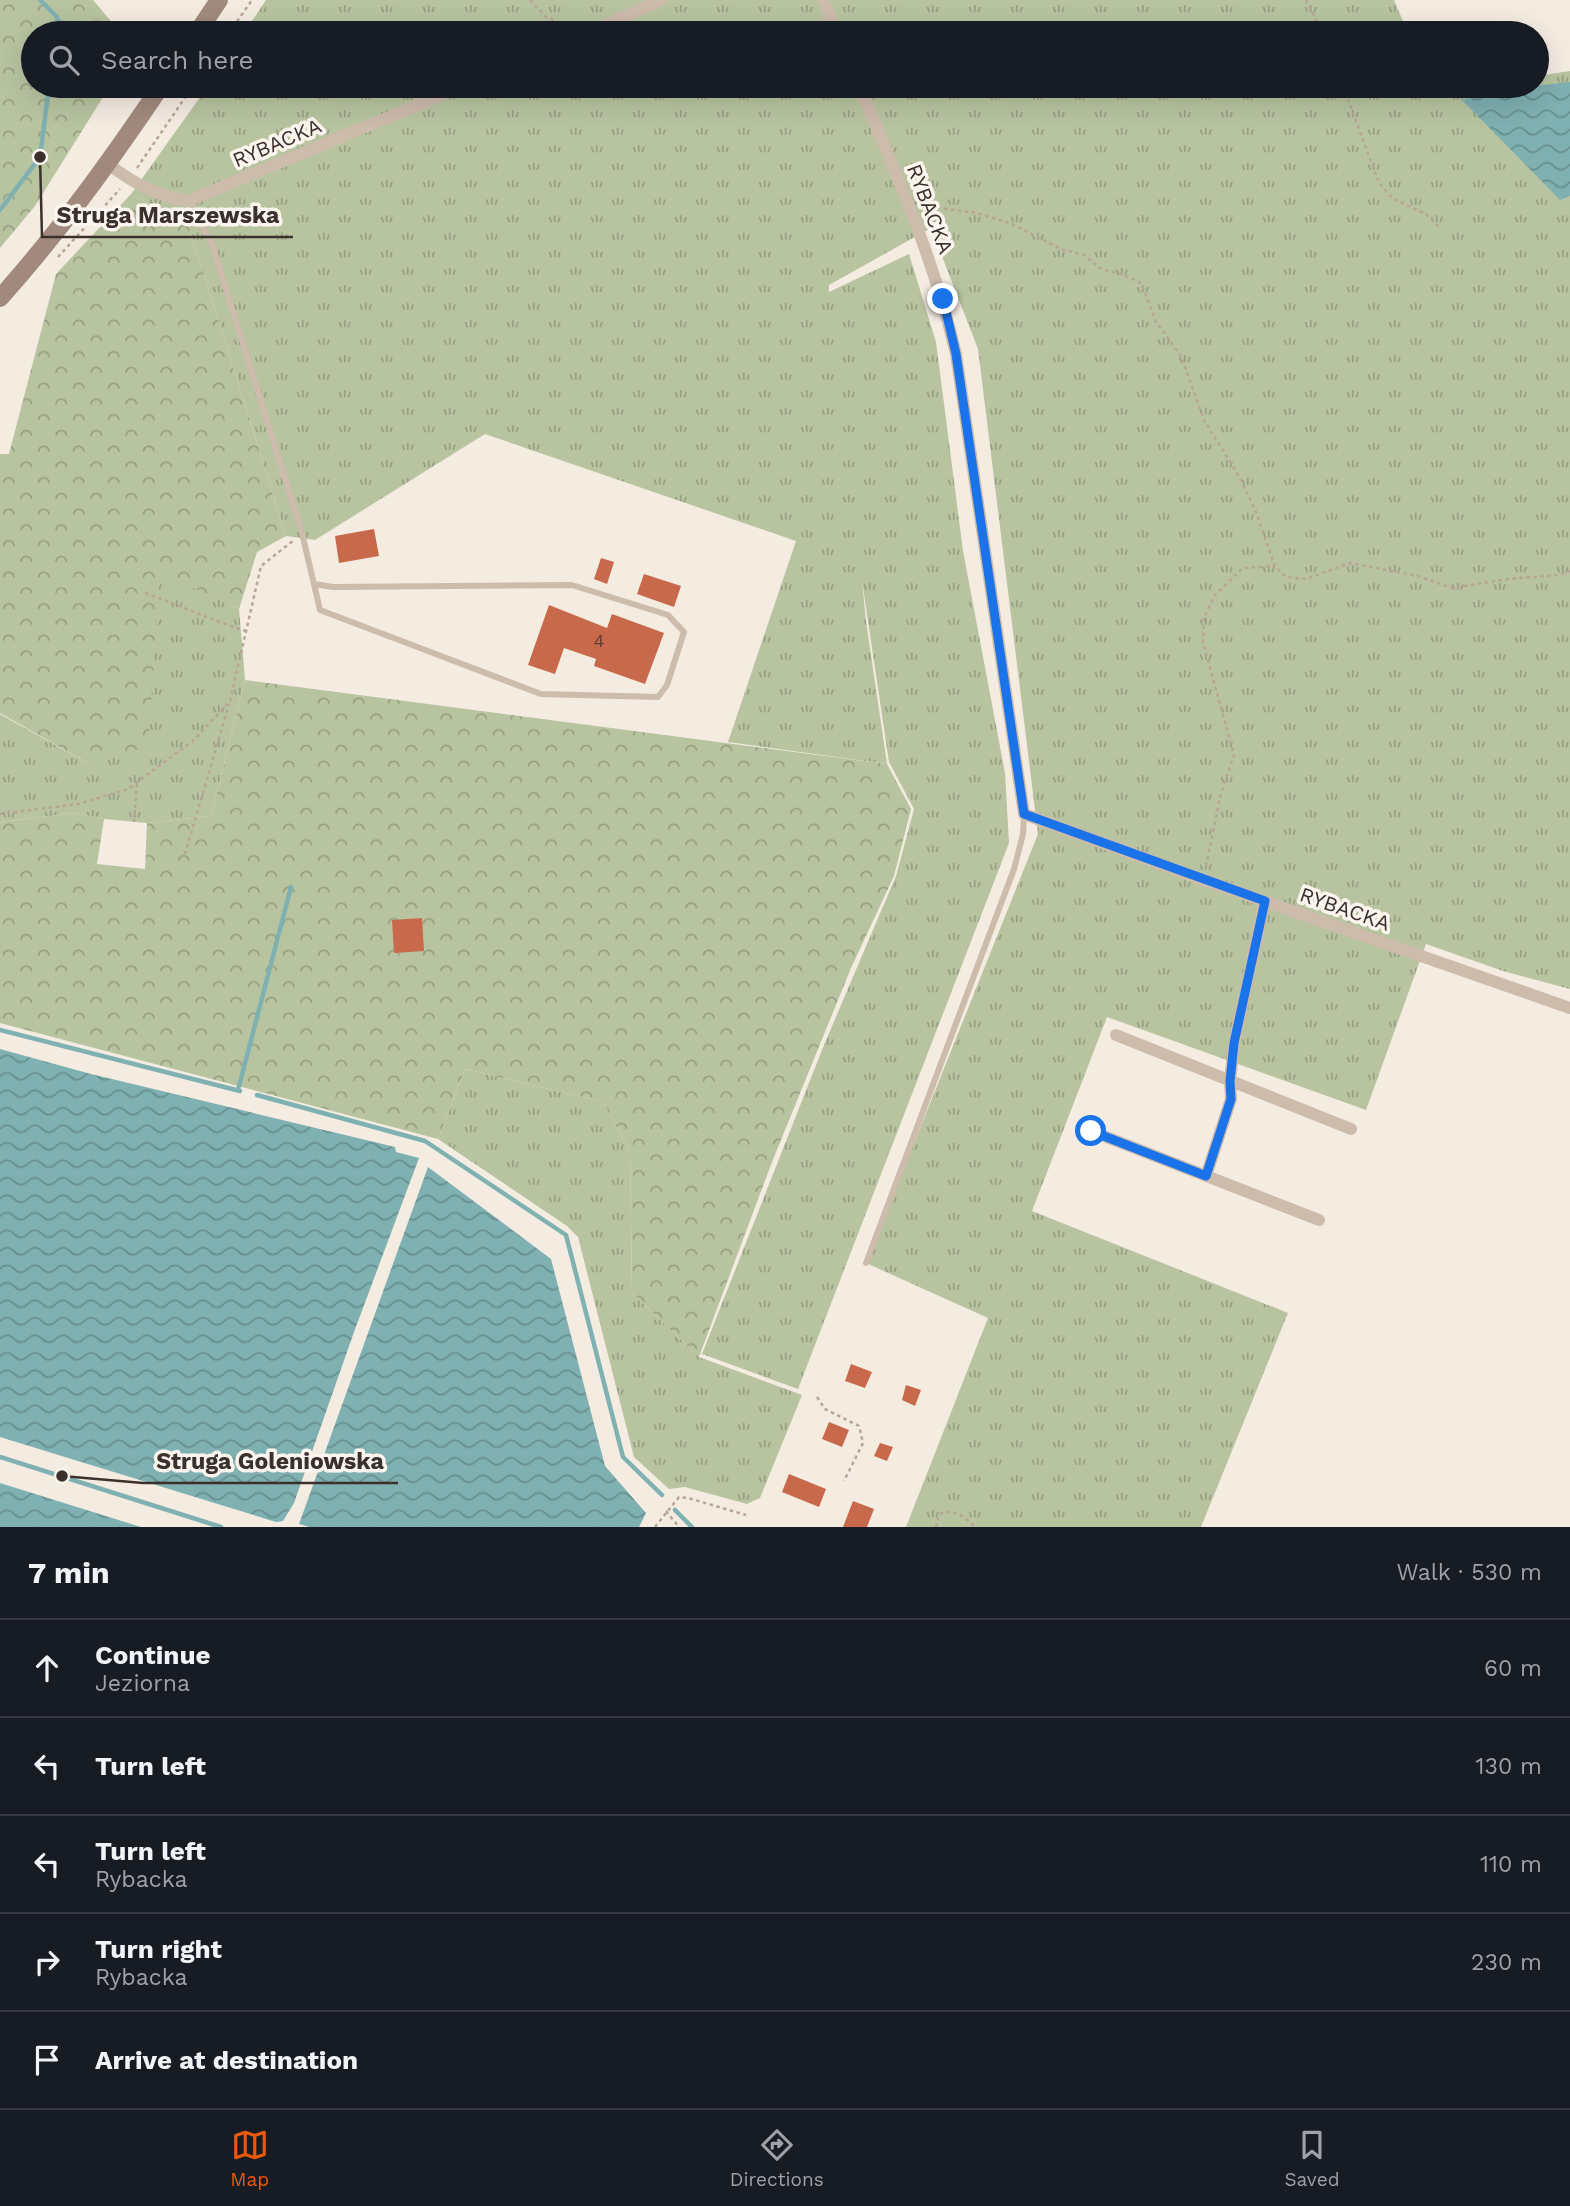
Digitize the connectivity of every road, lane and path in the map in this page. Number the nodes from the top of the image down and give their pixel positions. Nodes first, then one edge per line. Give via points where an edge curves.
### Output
1 (219, 0) edge
2 (252, 0) edge
3 (530, 0) edge
4 (661, 0) edge
5 (823, 0) edge
6 (1306, 0) edge
7 (205, 21) edge
8 (237, 21) edge
9 (555, 21) edge
10 (615, 21) edge
11 (832, 21) edge
12 (1317, 21) edge
13 (153, 98) edge
14 (185, 98) edge
15 (434, 98) edge
16 (864, 98) edge
17 (1347, 98) edge
18 (108, 164) junction
19 (129, 179) junction
20 (188, 201) junction
21 (909, 204) junction
22 (1439, 227) dead end
23 (50, 266) dead end
24 (0, 298) edge
25 (302, 533) junction
26 (1275, 566) junction
27 (1570, 571) edge
28 (314, 583) junction
29 (145, 593) dead end
30 (246, 631) junction
31 (230, 701) junction
32 (137, 782) junction
33 (0, 814) edge
34 (1024, 814) junction
35 (134, 822) dead end
36 (185, 854) dead end
37 (1204, 880) junction
38 (1265, 901) junction
39 (1570, 1008) edge
40 (1116, 1035) dead end
41 (1230, 1081) junction
42 (1351, 1129) dead end
43 (1091, 1131) dead end
44 (1206, 1176) junction
45 (1319, 1220) dead end
46 (866, 1264) dead end
47 (817, 1397) dead end
48 (844, 1481) dead end
49 (666, 1511) junction
50 (746, 1515) dead end
51 (655, 1527) edge
52 (679, 1527) edge
53 (936, 1527) edge
54 (975, 1527) edge

1 - 7 street
2 - 8 path
3 - 9 path
4 - 10 street
5 - 11 street
6 - 12 path
13 - 18 street
14 - 19 path
15 - 20 street, RYBACKA
16 - 21 street, RYBACKA
17 - 22 path via 1379,183 1392,198 1426,214
18 - 19 street
18 - 24 street
19 - 20 street
19 - 23 path
20 - 25 lane via 212,244
21 - 26 path via 977,213 1012,224 1061,250 1084,255 1101,269 1139,282 1156,322 1181,356 1205,420 1254,507
21 - 34 street, RYBACKA via 943,299 956,354
25 - 28 lane
25 - 30 path via 261,566
26 - 27 path via 1286,577 1306,579 1350,563 1418,576 1452,588
26 - 37 path via 1243,568 1214,596 1203,618 1203,642 1234,755 1220,797
28 - 28 lane via 320,610 541,694 658,697 667,685 684,632 668,615 572,585 333,587
29 - 30 path
30 - 31 path
31 - 32 path via 194,740
31 - 36 path
32 - 33 path via 78,804
32 - 35 path
34 - 37 street, RYBACKA
34 - 46 lane via 1014,869
37 - 38 street, RYBACKA
38 - 39 street, RYBACKA
38 - 41 street
40 - 41 street
41 - 42 street
41 - 44 street via 1231,1099
43 - 44 street
44 - 45 street
47 - 48 path via 825,1409 859,1426 863,1443
49 - 50 path via 678,1497
49 - 51 path
49 - 52 path
53 - 54 path via 939,1514 946,1511

